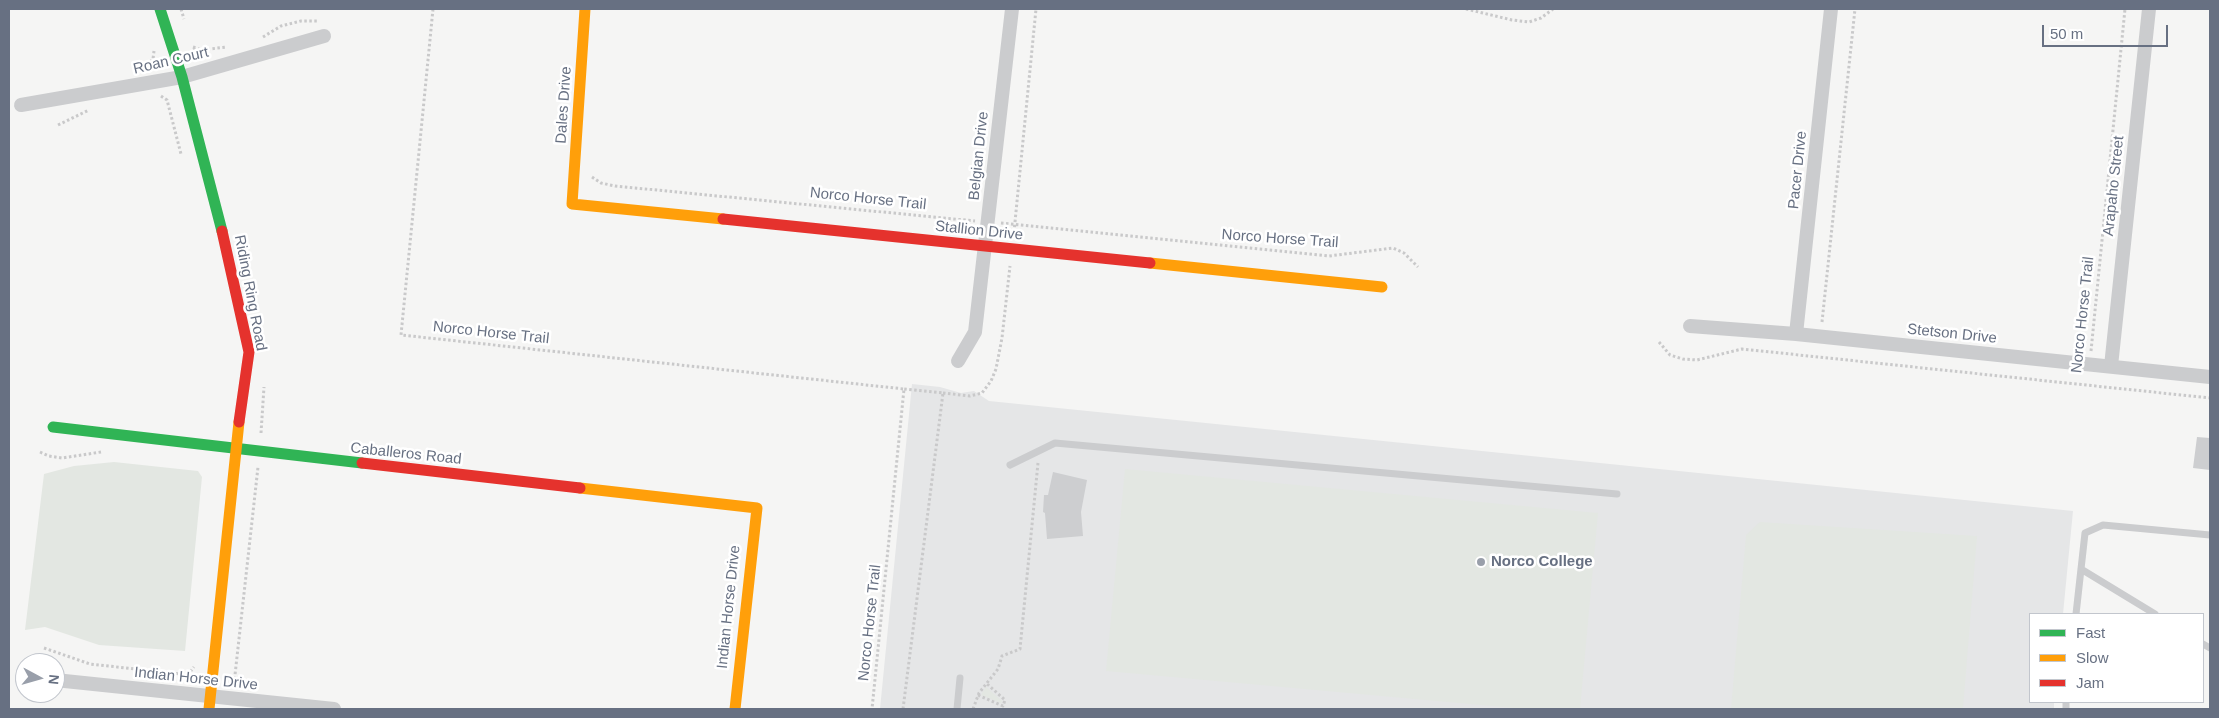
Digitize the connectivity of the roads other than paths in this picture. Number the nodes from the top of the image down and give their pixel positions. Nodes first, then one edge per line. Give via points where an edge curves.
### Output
1 (160, 9) edge
2 (585, 9) edge
3 (1012, 9) edge
4 (1831, 9) edge
5 (2149, 9) edge
6 (324, 36) dead end
7 (182, 77) junction
8 (21, 105) dead end
9 (572, 204) joint
10 (985, 247) junction
11 (1382, 287) dead end
12 (1690, 326) dead end
13 (1796, 334) junction
14 (958, 361) dead end
15 (2111, 366) junction
16 (2210, 377) edge
17 (53, 427) dead end
18 (235, 450) junction
19 (1010, 465) dead end
20 (1616, 494) dead end
21 (756, 508) joint
22 (2210, 535) edge
23 (2081, 569) junction
24 (2076, 613) edge
25 (2153, 613) edge
26 (960, 678) dead end
27 (65, 681) edge
28 (209, 703) edge
29 (334, 709) edge
30 (735, 709) edge
31 (957, 709) edge

1 - 7 street, Riding Ring Road
2 - 9 street, Dales Drive
3 - 10 street, Belgian Drive
4 - 13 street, Pacer Drive
5 - 15 street, Arapaho Street
6 - 7 street, Roan Court
7 - 8 street, Roan Court
7 - 18 street, Riding Ring Road via 233,274 249,352
9 - 10 street, Stallion Drive
10 - 11 street, Stallion Drive
10 - 14 street, Belgian Drive via 975,332
12 - 13 street, Stetson Drive
13 - 15 street, Stetson Drive
15 - 16 street, Stetson Drive
17 - 18 street, Caballeros Road
18 - 21 street, Caballeros Road
18 - 28 street, Riding Ring Road
19 - 20 lane via 1055,443
21 - 30 street, Indian Horse Drive
22 - 23 lane via 2104,525 2085,533
23 - 24 lane
23 - 25 lane
26 - 31 lane
27 - 28 street, Indian Horse Drive
28 - 29 street, Indian Horse Drive

